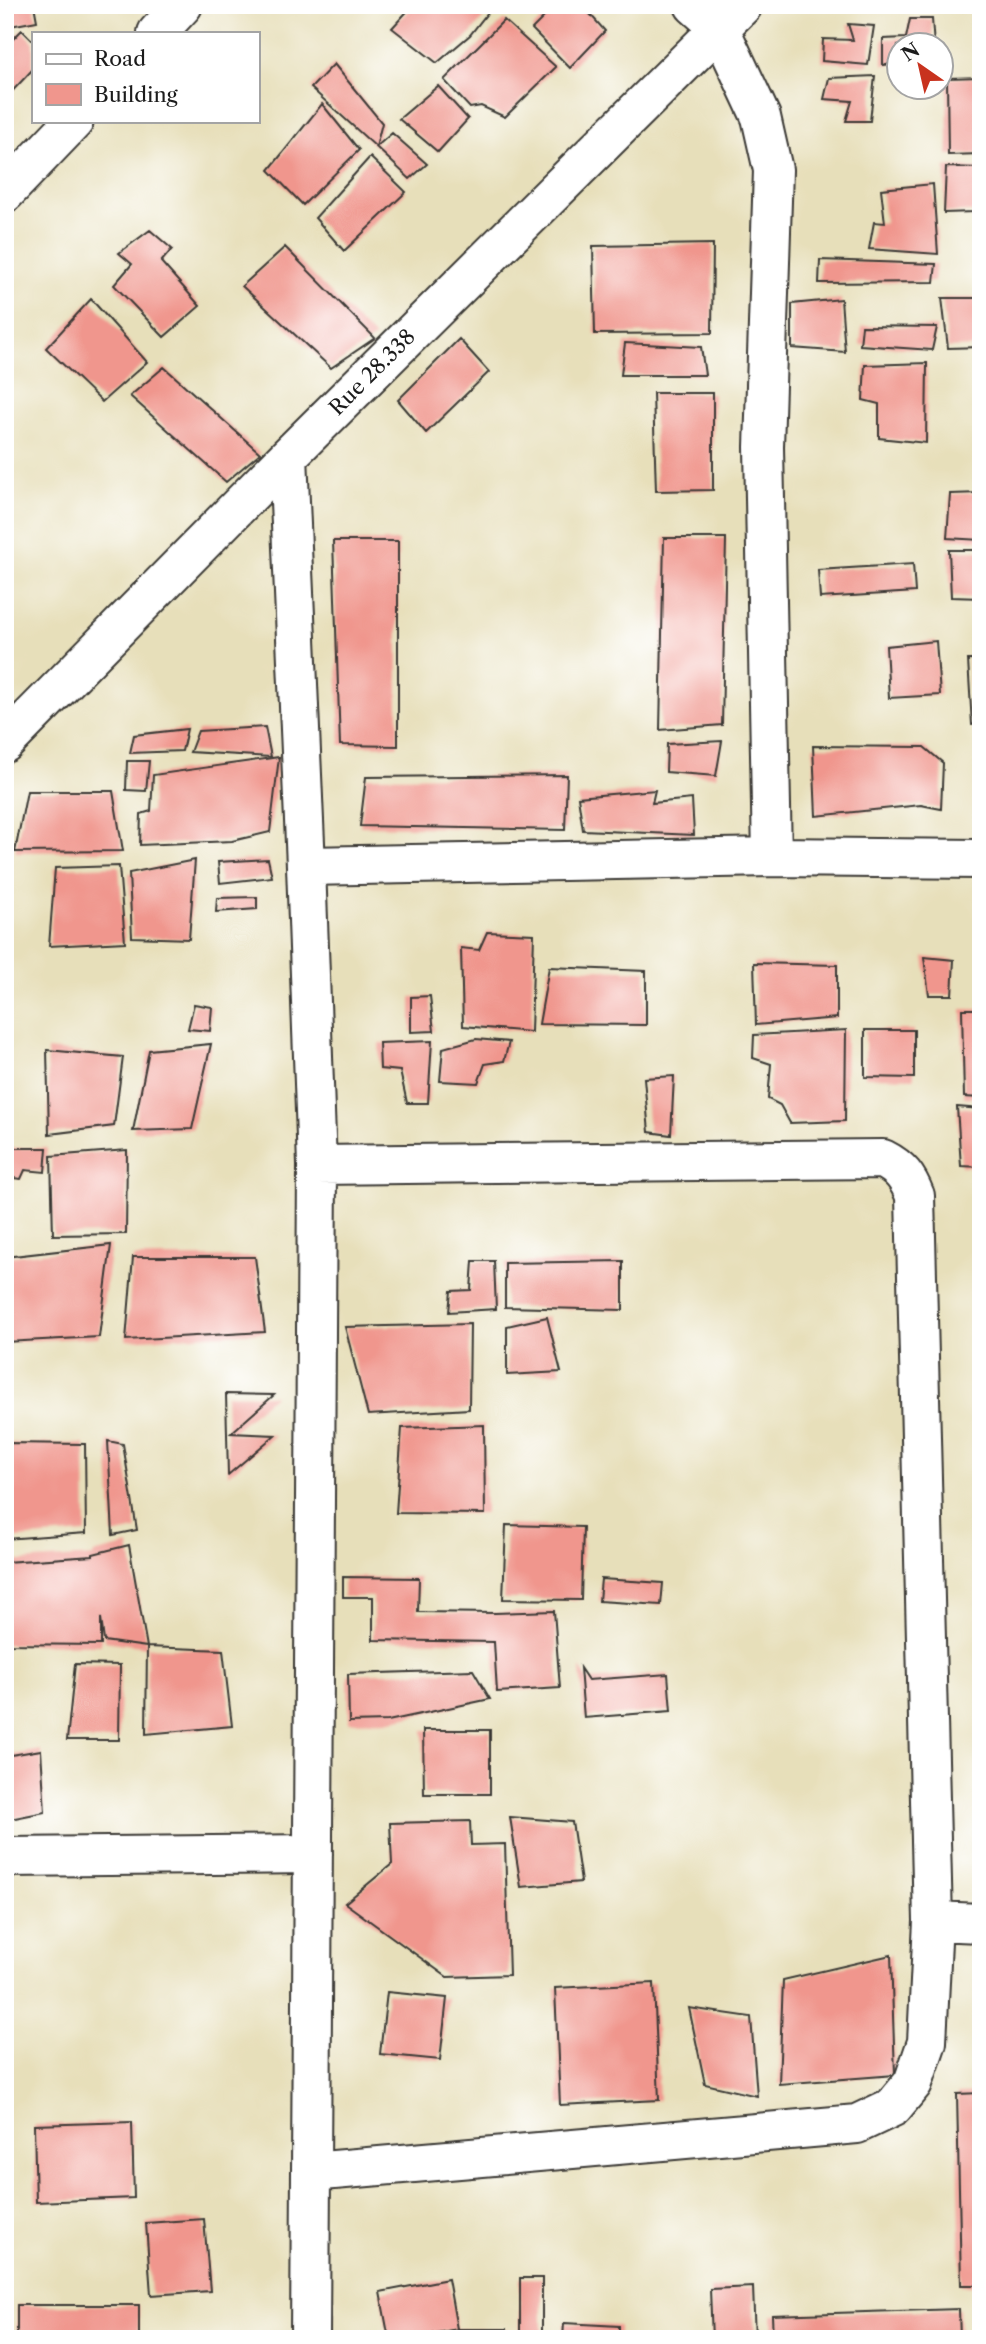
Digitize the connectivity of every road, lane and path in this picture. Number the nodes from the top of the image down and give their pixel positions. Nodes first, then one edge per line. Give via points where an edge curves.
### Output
1 (183, 5) edge
2 (719, 12) edge
3 (158, 32) edge
4 (73, 122) edge
5 (5, 193) edge
6 (288, 456) junction
7 (5, 743) edge
8 (772, 857) junction
9 (981, 859) edge
10 (306, 866) junction
11 (317, 1165) junction
12 (313, 1854) junction
13 (5, 1857) edge
14 (933, 1922) junction
15 (981, 1923) edge
16 (311, 2172) junction
17 (310, 2339) edge

1 - 3 street
2 - 6 street, Rue 28.338
2 - 8 street via 761,117 772,170 764,447
4 - 5 street
6 - 7 street, Rue 28.338
6 - 10 street
8 - 9 street
8 - 10 street
10 - 11 street
11 - 12 street
11 - 14 street via 883,1159 908,1179 915,1196
12 - 13 street
12 - 16 street
14 - 15 street
14 - 16 street via 927,2042 913,2083 894,2107 857,2124
16 - 17 street

